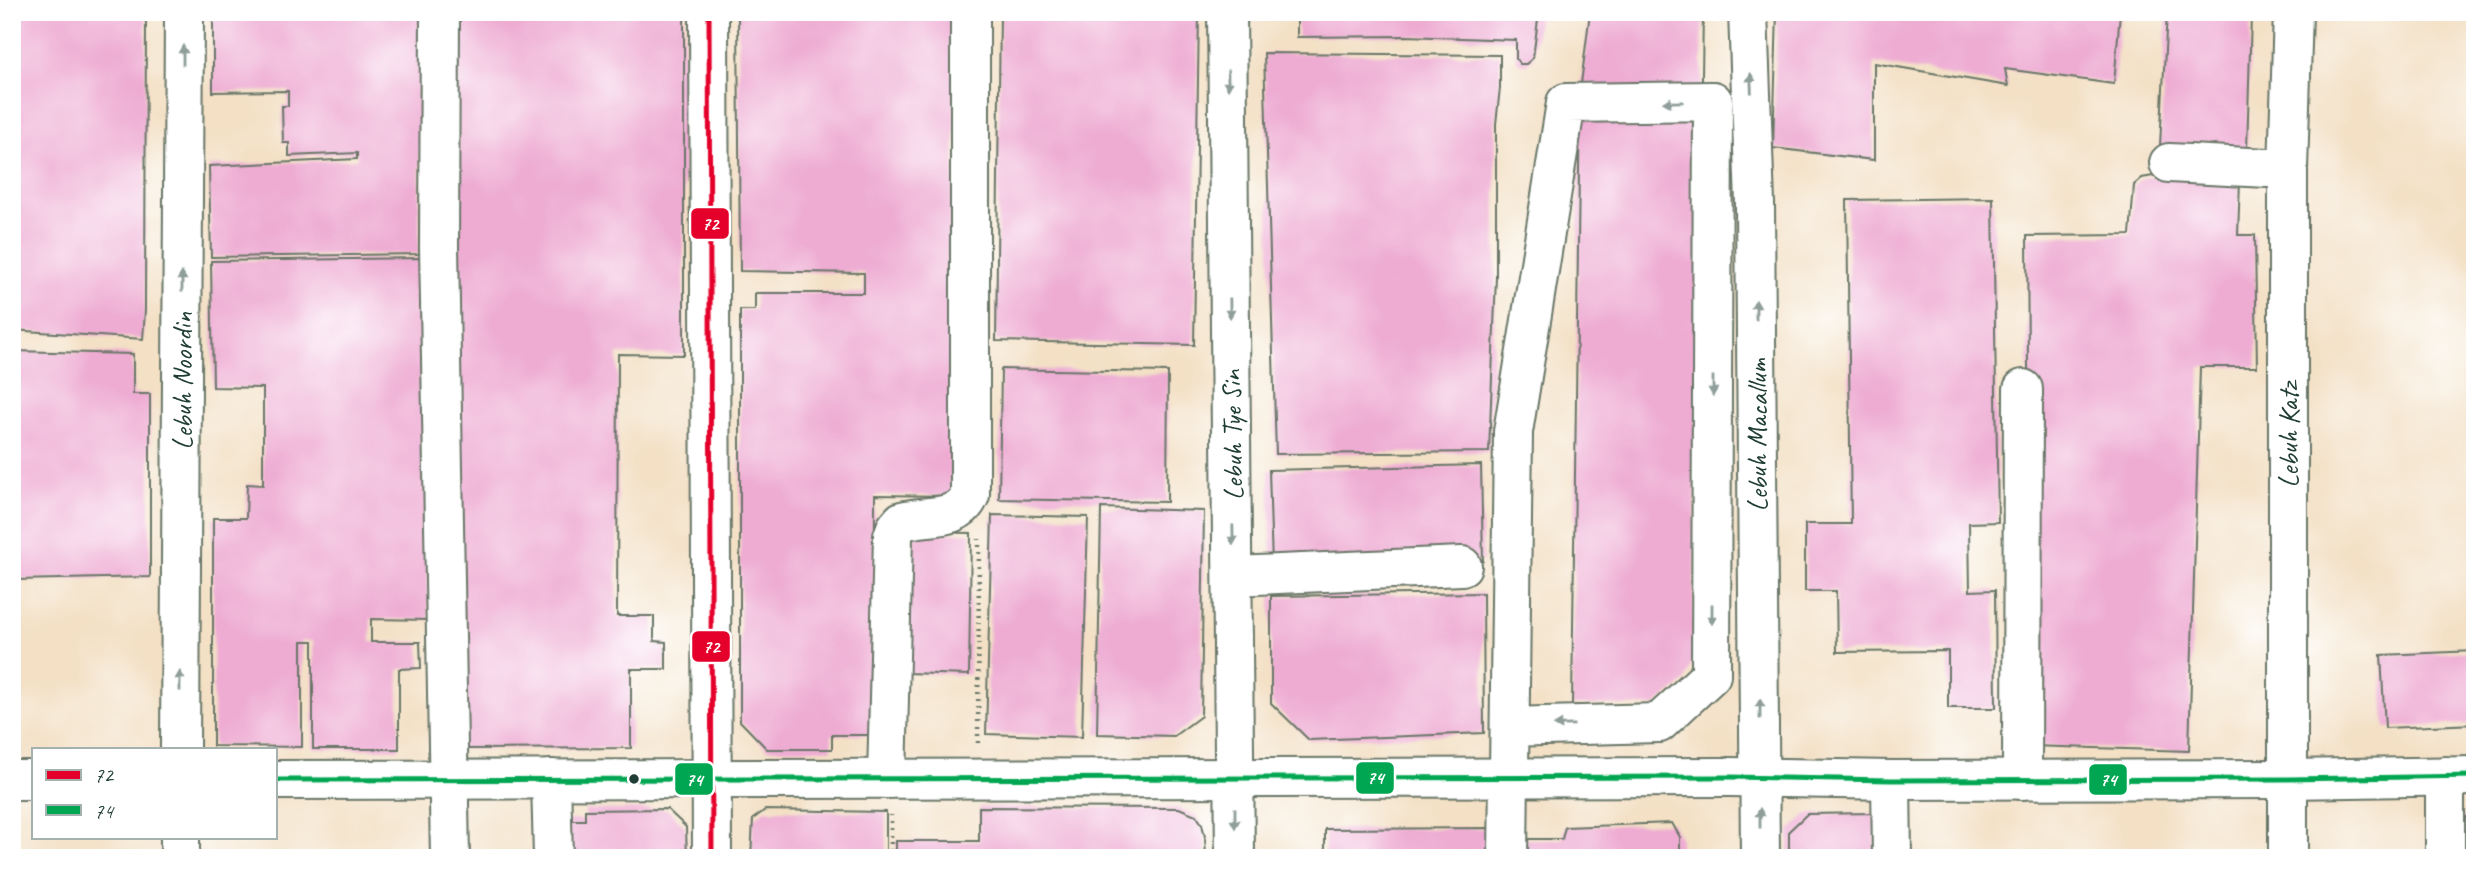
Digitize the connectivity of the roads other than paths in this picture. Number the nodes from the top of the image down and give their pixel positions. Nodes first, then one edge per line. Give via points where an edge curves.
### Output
1 (184, 12) edge
2 (440, 12) edge
3 (709, 12) edge
4 (970, 12) edge
5 (1227, 12) edge
6 (1748, 12) edge
7 (2293, 12) edge
8 (2169, 163) dead end
9 (2288, 169) junction
10 (1714, 212) junction
11 (1755, 212) junction
12 (2023, 389) dead end
13 (1462, 566) dead end
14 (1234, 576) junction
15 (1510, 727) junction
16 (180, 748) edge
17 (2460, 776) edge
18 (1235, 778) junction
19 (1509, 778) junction
20 (1760, 778) junction
21 (551, 779) junction
22 (712, 779) junction
23 (887, 779) junction
24 (2288, 779) junction
25 (12, 780) edge
26 (32, 780) edge
27 (276, 780) edge
28 (448, 780) junction
29 (1891, 780) junction
30 (2022, 780) junction
31 (180, 838) edge
32 (180, 858) edge
33 (450, 858) edge
34 (553, 858) edge
35 (712, 858) edge
36 (1235, 858) edge
37 (1508, 858) edge
38 (1760, 858) edge
39 (1892, 858) edge
40 (2288, 858) edge
41 (2445, 858) edge

16 -> 1 street, Lebuh Noordin
2 - 28 street
3 - 22 street
4 - 23 street via 970,495 961,510 902,521 893,536
5 -> 14 street, Lebuh Tye Sin
11 -> 6 street, Lebuh Macallum
7 - 9 street, Lebuh Katz
8 - 9 street
9 - 24 street, Lebuh Katz
10 - 11 street
10 -> 15 street via 1712,675 1659,723
10 -> 15 street via 1713,101 1566,103 1513,432
20 -> 11 street, Lebuh Macallum
12 - 30 street
13 - 14 street
14 - 18 street, Lebuh Tye Sin
15 - 19 street
17 - 24 street
17 - 41 street
18 - 19 street
18 - 23 street
18 -> 36 street, Lebuh Tye Sin
19 - 20 street
19 - 37 street
20 - 29 street
38 -> 20 street, Lebuh Macallum
21 - 22 street
21 - 28 street
21 - 34 street
22 - 23 street
22 - 35 street
24 - 30 street
24 - 40 street, Lebuh Katz
25 - 26 street
27 - 28 street
28 - 33 street
29 - 30 street
29 - 39 street
31 - 32 street

